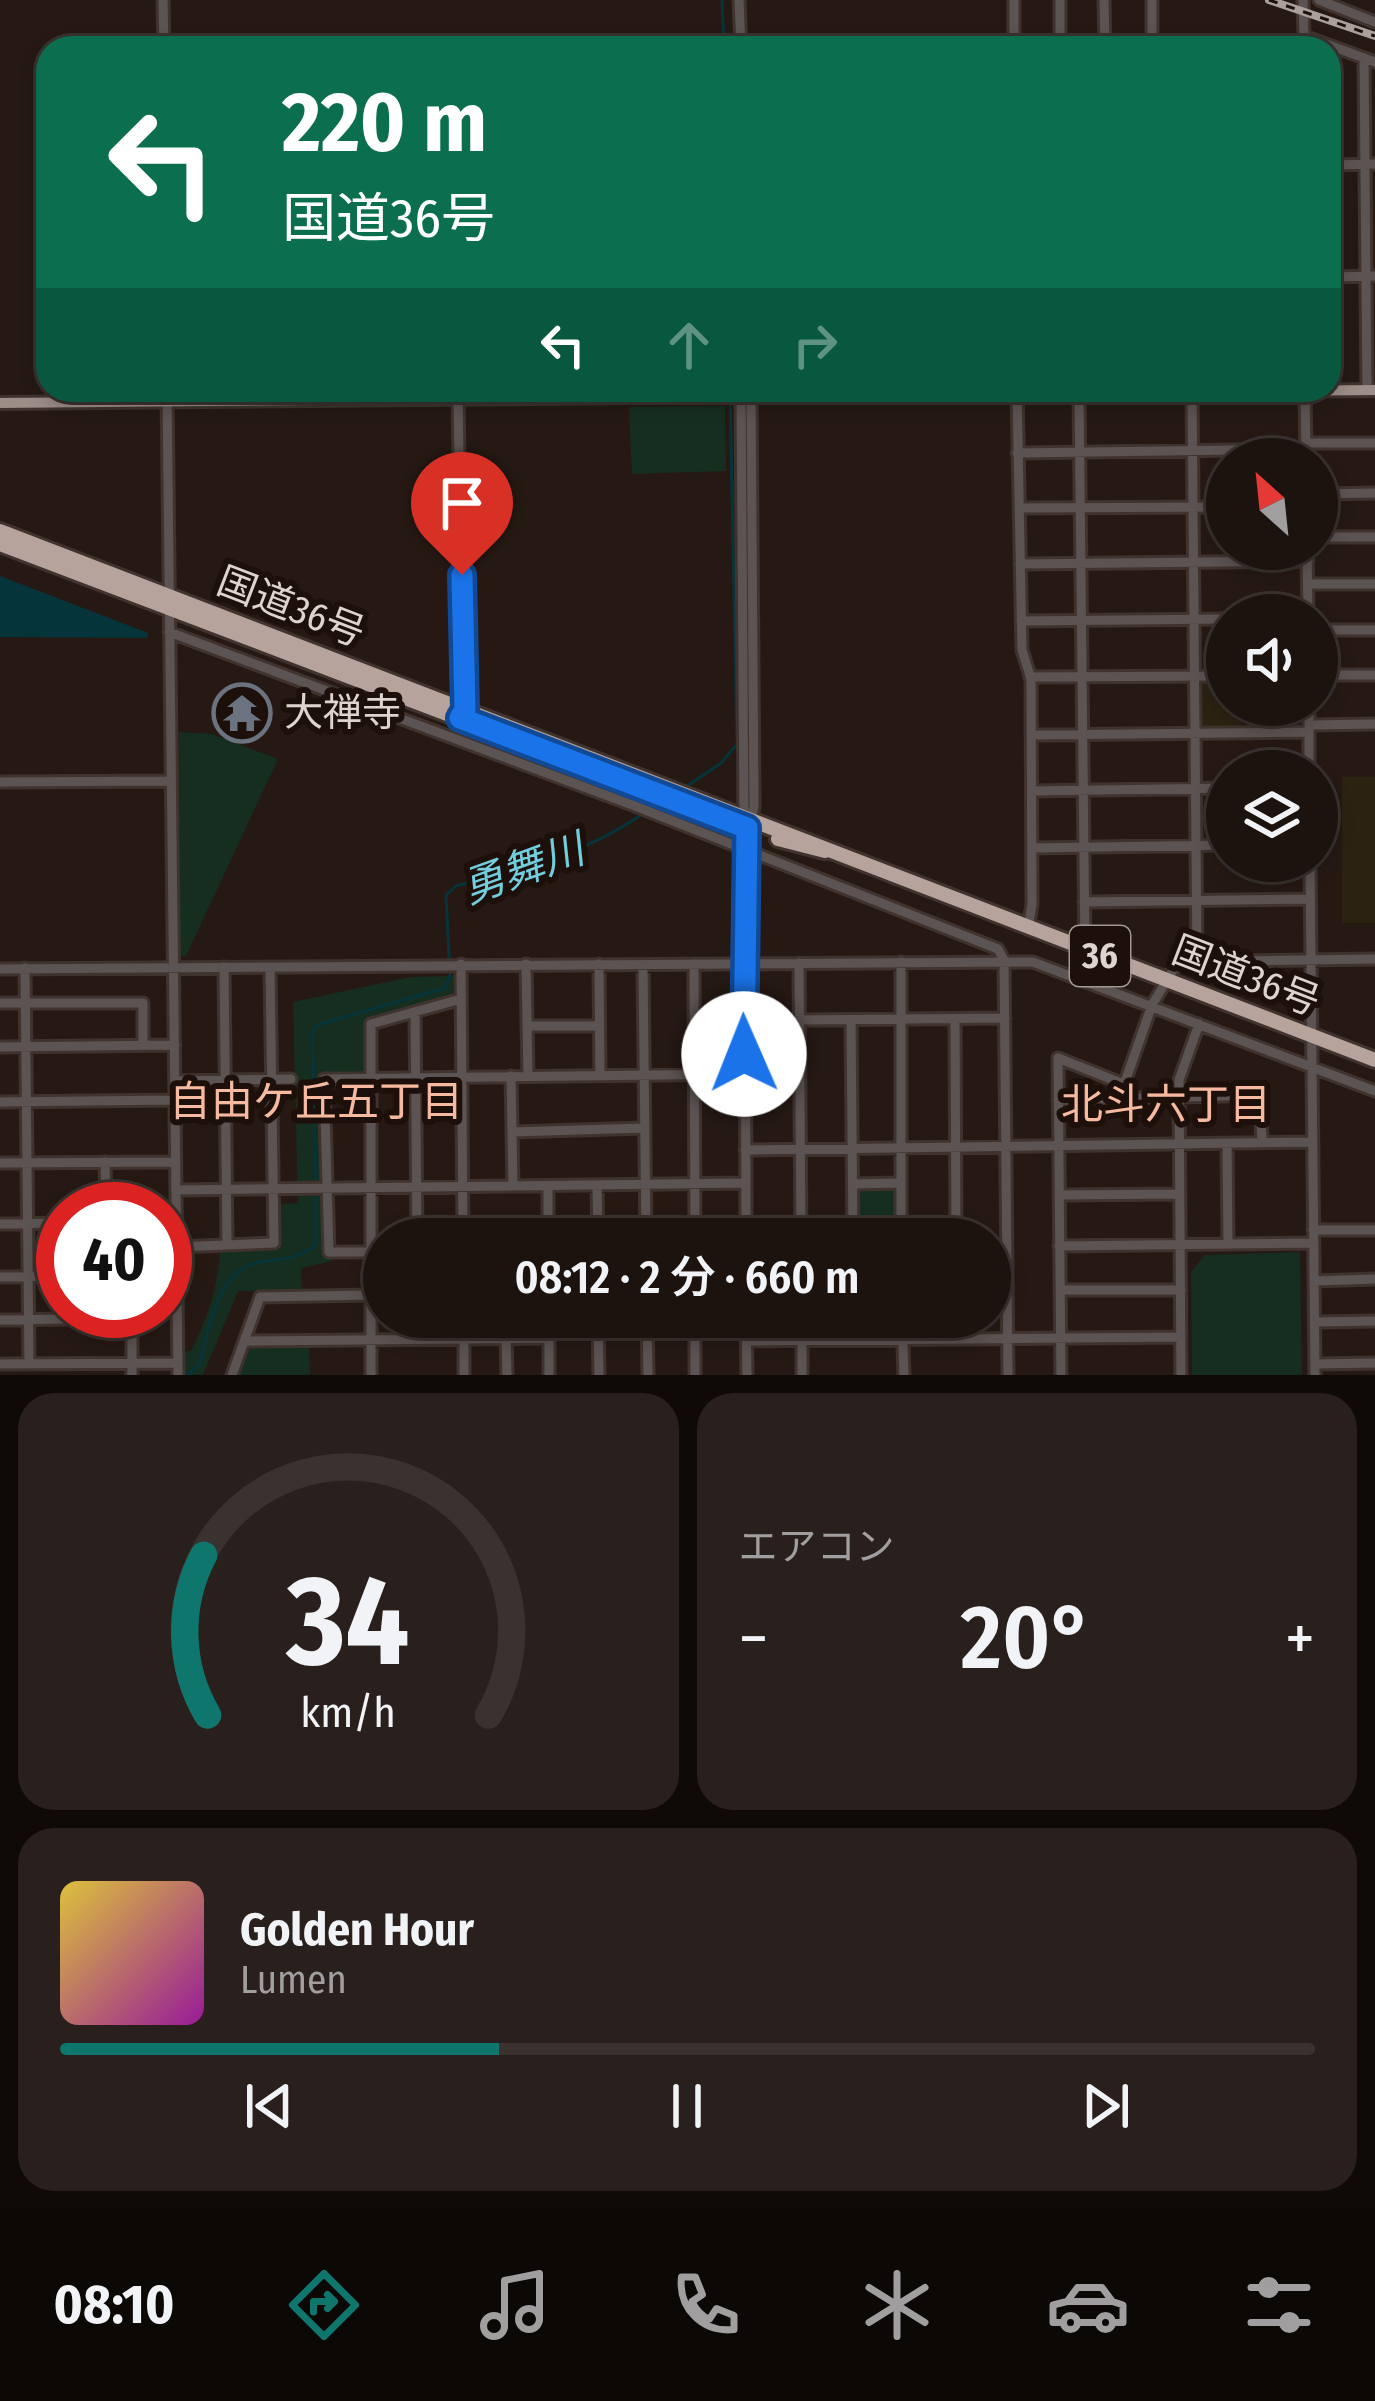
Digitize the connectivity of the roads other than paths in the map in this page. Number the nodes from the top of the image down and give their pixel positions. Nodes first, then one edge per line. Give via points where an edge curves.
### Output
1 (163, 0) edge
2 (739, 0) edge
3 (1014, 0) edge
4 (1060, 0) edge
5 (1104, 0) edge
6 (1152, 0) edge
7 (1303, 0) edge
8 (1318, 0) edge
9 (1375, 22) edge
10 (164, 36) edge
11 (740, 36) edge
12 (1014, 36) edge
13 (1060, 36) edge
14 (1105, 36) edge
15 (1152, 36) edge
16 (1304, 36) edge
17 (1369, 60) edge
18 (1370, 164) edge
19 (1370, 276) edge
20 (1371, 390) edge
21 (36, 401) edge
22 (167, 402) edge
23 (458, 402) edge
24 (740, 402) edge
25 (1017, 402) edge
26 (1079, 402) edge
27 (1192, 402) edge
28 (1305, 402) edge
29 (0, 403) edge
30 (1306, 438) edge
31 (1375, 443) edge
32 (1338, 447) edge
33 (1193, 451) junction
34 (1206, 451) edge
35 (1080, 452) junction
36 (1017, 453) junction
37 (1375, 493) edge
38 (1338, 494) edge
39 (1193, 507) junction
40 (1206, 507) edge
41 (1019, 508) junction
42 (1080, 508) junction
43 (0, 531) edge
44 (1338, 537) edge
45 (1375, 537) edge
46 (0, 544) edge
47 (1206, 562) edge
48 (1194, 563) junction
49 (1020, 564) junction
50 (1081, 564) junction
51 (1308, 570) edge
52 (1308, 584) junction
53 (1375, 584) edge
54 (1308, 594) edge
55 (169, 602) junction
56 (1194, 620) junction
57 (1206, 620) edge
58 (1021, 621) junction
59 (1081, 622) junction
60 (1338, 630) edge
61 (1375, 630) edge
62 (169, 632) junction
63 (1338, 675) edge
64 (1375, 675) edge
65 (1195, 676) junction
66 (1206, 676) edge
67 (1030, 677) junction
68 (1082, 677) junction
69 (462, 714) junction
70 (1375, 724) edge
71 (1309, 729) junction
72 (1195, 733) junction
73 (1082, 734) junction
74 (1031, 735) junction
75 (1310, 750) edge
76 (168, 781) junction
77 (0, 782) edge
78 (1196, 788) junction
79 (1206, 788) edge
80 (1083, 790) junction
81 (1031, 791) junction
82 (747, 822) junction
83 (1196, 845) junction
84 (1206, 845) edge
85 (1084, 847) junction
86 (1032, 848) junction
87 (745, 852) junction
88 (1310, 882) edge
89 (1310, 899) junction
90 (1197, 901) junction
91 (1084, 902) junction
92 (1028, 928) junction
93 (1087, 951) junction
94 (1375, 958) edge
95 (1312, 959) junction
96 (1004, 960) junction
97 (1197, 960) junction
98 (743, 962) junction
99 (901, 962) junction
100 (799, 963) junction
101 (458, 964) junction
102 (526, 964) junction
103 (599, 964) junction
104 (694, 964) junction
105 (644, 965) junction
106 (270, 967) junction
107 (25, 968) junction
108 (175, 968) junction
109 (224, 968) junction
110 (0, 969) edge
111 (1079, 977) junction
112 (1166, 981) junction
113 (461, 998) junction
114 (0, 1003) edge
115 (25, 1003) junction
116 (1152, 1005) junction
117 (416, 1012) junction
118 (1005, 1018) junction
119 (955, 1019) junction
120 (800, 1020) junction
121 (851, 1020) junction
122 (901, 1020) junction
123 (1199, 1024) junction
124 (527, 1026) junction
125 (599, 1026) junction
126 (1312, 1036) junction
127 (143, 1045) junction
128 (175, 1045) junction
129 (26, 1046) junction
130 (0, 1047) edge
131 (800, 1052) junction
132 (744, 1054) junction
133 (1375, 1060) edge
134 (1311, 1068) junction
135 (744, 1074) junction
136 (694, 1075) junction
137 (512, 1076) junction
138 (528, 1076) junction
139 (600, 1076) junction
140 (644, 1076) junction
141 (416, 1077) junction
142 (462, 1077) junction
143 (370, 1078) junction
144 (271, 1079) junction
145 (291, 1079) dead end
146 (226, 1080) junction
147 (175, 1081) junction
148 (1121, 1083) junction
149 (1375, 1091) edge
150 (1179, 1098) junction
151 (1119, 1099) junction
152 (176, 1100) junction
153 (1058, 1100) junction
154 (26, 1101) junction
155 (0, 1102) edge
156 (644, 1128) junction
157 (512, 1132) junction
158 (1312, 1142) junction
159 (1262, 1143) junction
160 (1227, 1144) junction
161 (1180, 1146) junction
162 (1006, 1147) junction
163 (1058, 1147) junction
164 (901, 1148) junction
165 (956, 1148) junction
166 (801, 1149) junction
167 (853, 1149) junction
168 (745, 1150) junction
169 (106, 1162) junction
170 (176, 1162) junction
171 (0, 1163) edge
172 (27, 1163) junction
173 (106, 1182) edge
174 (176, 1182) edge
175 (645, 1183) junction
176 (694, 1183) junction
177 (901, 1183) junction
178 (745, 1184) junction
179 (853, 1184) junction
180 (597, 1185) junction
181 (417, 1186) junction
182 (463, 1186) junction
183 (513, 1186) junction
184 (548, 1186) junction
185 (325, 1187) junction
186 (371, 1187) junction
187 (272, 1188) junction
188 (227, 1189) junction
189 (192, 1190) edge
190 (1180, 1194) junction
191 (1059, 1195) junction
192 (371, 1218) edge
193 (417, 1218) edge
194 (463, 1218) edge
195 (548, 1218) edge
196 (598, 1218) edge
197 (646, 1218) edge
198 (695, 1218) edge
199 (746, 1218) edge
200 (801, 1218) edge
201 (853, 1218) edge
202 (902, 1218) edge
203 (956, 1218) edge
204 (1006, 1218) edge
205 (0, 1224) edge
206 (28, 1224) junction
207 (36, 1224) edge
208 (1313, 1230) junction
209 (1375, 1230) edge
210 (1314, 1243) junction
211 (1180, 1244) junction
212 (1228, 1244) junction
213 (227, 1245) junction
214 (192, 1246) edge
215 (1059, 1246) junction
216 (363, 1252) edge
217 (0, 1277) edge
218 (28, 1277) junction
219 (36, 1277) edge
220 (1314, 1280) junction
221 (1375, 1280) edge
222 (1060, 1290) junction
223 (1180, 1290) junction
224 (363, 1295) edge
225 (28, 1319) junction
226 (36, 1319) edge
227 (0, 1320) edge
228 (1375, 1321) edge
229 (1315, 1322) junction
230 (1060, 1336) junction
231 (1181, 1337) junction
232 (132, 1338) edge
233 (176, 1338) edge
234 (549, 1338) joint
235 (598, 1338) edge
236 (647, 1338) edge
237 (695, 1338) edge
238 (747, 1338) edge
239 (958, 1338) edge
240 (1007, 1338) edge
241 (1011, 1338) edge
242 (464, 1339) junction
243 (506, 1339) junction
244 (902, 1339) junction
245 (370, 1340) junction
246 (417, 1340) joint
247 (802, 1340) junction
248 (854, 1340) joint
249 (244, 1341) junction
250 (747, 1341) junction
251 (0, 1364) edge
252 (28, 1364) junction
253 (1375, 1364) edge
254 (132, 1369) edge
255 (178, 1369) edge
256 (1315, 1370) edge
257 (232, 1375) edge
258 (370, 1375) edge
259 (464, 1375) edge
260 (507, 1375) edge
261 (550, 1375) edge
262 (599, 1375) edge
263 (648, 1375) edge
264 (695, 1375) edge
265 (747, 1375) edge
266 (802, 1375) edge
267 (904, 1375) edge
268 (1008, 1375) edge
269 (1060, 1375) edge
270 (1181, 1375) edge

1 - 10 street
2 - 11 street
3 - 12 street
4 - 13 street
5 - 14 street
6 - 15 street
7 - 16 street
8 - 9 street
17 - 18 street
18 - 19 street
19 - 20 street
21 - 29 main road
22 - 55 street
23 - 69 street
24 - 82 street
25 - 36 street
26 - 35 street
27 - 33 street
28 - 30 street
31 - 32 street
33 - 34 street
33 - 35 street
33 - 39 street
35 - 36 street
35 - 42 street
36 - 41 street
37 - 38 street
39 - 40 street
39 - 42 street
39 - 48 street
41 - 42 street
41 - 49 street
42 - 50 street
43 - 55 highway, 国道36号 / 36
44 - 45 street
46 - 55 highway, 国道36号 / 36
47 - 48 street
48 - 50 street
48 - 56 street
49 - 50 street
49 - 58 street
50 - 59 street
51 - 52 street
52 - 53 street
52 - 54 street
55 - 62 street
55 - 69 highway, 国道36号 / 36
56 - 57 street
56 - 59 street
56 - 65 street
58 - 59 street
58 - 67 street
59 - 68 street
60 - 61 street
62 - 76 street
62 - 87 street
63 - 64 street
65 - 66 street
65 - 68 street
65 - 72 street
67 - 68 street
67 - 74 street
68 - 73 street
69 - 82 highway, 国道36号 / 36
70 - 71 street
71 - 72 street
71 - 75 street
72 - 73 street
72 - 78 street
73 - 74 street
73 - 80 street
74 - 81 street
76 - 77 street
76 - 108 street
78 - 79 street
78 - 80 street
78 - 83 street
80 - 81 street
80 - 85 street
81 - 86 street
82 - 87 street
82 - 92 highway, 国道36号 / 36
83 - 84 street
83 - 85 street
83 - 90 street
85 - 86 street
85 - 91 street
86 - 92 street
87 - 96 street via 998,949
87 - 98 street
88 - 89 street
89 - 90 street
89 - 95 street
90 - 91 street
90 - 97 street
91 - 93 street
92 - 93 highway, 国道36号 / 36
93 - 111 street
93 - 112 highway, 国道36号 / 36
94 - 95 street
95 - 97 street
95 - 126 street
96 - 99 street
96 - 111 street
96 - 118 street
97 - 112 street via 1178,962
98 - 100 street
98 - 104 street
98 - 132 street
99 - 100 street
99 - 122 street
100 - 120 street
101 - 102 street
101 - 106 street
101 - 113 street
102 - 103 street
102 - 124 street
103 - 105 street
103 - 125 street
104 - 105 street
104 - 136 street
105 - 140 street
106 - 109 street
106 - 144 street
107 - 108 street
107 - 110 street
107 - 115 street
108 - 109 street
108 - 128 street
109 - 146 street
111 - 116 street
112 - 116 street
112 - 126 highway, 国道36号 / 36
113 - 117 street
113 - 142 street
114 - 115 street
115 - 127 street via 143,1003
115 - 129 street
116 - 123 street
116 - 148 street
117 - 141 street
117 - 143 street via 371,1024
118 - 119 street
118 - 162 street
119 - 122 street
119 - 165 street
120 - 121 street
120 - 131 street
121 - 122 street
121 - 167 street
122 - 164 street
123 - 134 street
123 - 150 street
124 - 125 street
124 - 138 street
125 - 139 street
126 - 133 highway, 国道36号 / 36
126 - 134 street
127 - 128 street
127 - 129 street
128 - 147 street
129 - 130 street
129 - 154 street
131 - 132 street
131 - 166 street
132 - 135 street
134 - 149 street
134 - 158 street
135 - 136 street
135 - 168 street
136 - 140 street
136 - 176 street
137 - 138 street
137 - 142 street
137 - 157 street
138 - 139 street
139 - 140 street
140 - 156 street
141 - 142 street
141 - 143 street
141 - 181 street
142 - 182 street
143 - 185 street via 324,1079
143 - 186 street
144 - 145 street
144 - 146 street
144 - 187 street
146 - 147 street
146 - 188 street
147 - 152 street
148 - 151 street
148 - 153 street via 1058,1058
150 - 151 street
150 - 159 street via 1260,1095
150 - 161 street
151 - 153 street
152 - 154 street
152 - 170 street
153 - 163 street
154 - 155 street
154 - 172 street
156 - 157 street
156 - 175 street
157 - 183 street
158 - 159 street
158 - 208 street
159 - 160 street
160 - 161 street
160 - 212 street
161 - 163 street
161 - 190 street
162 - 163 street
162 - 165 street
162 - 204 street
163 - 191 street
164 - 165 street
164 - 167 street
164 - 177 street
165 - 203 street
166 - 167 street
166 - 168 street
166 - 200 street
167 - 179 street
168 - 178 street
169 - 170 street
169 - 172 street
169 - 173 street
170 - 174 street
171 - 172 street
172 - 206 street
175 - 176 street
175 - 180 street
175 - 197 street
176 - 178 street
176 - 198 street
177 - 179 street
177 - 202 street
178 - 199 street
179 - 201 street
180 - 184 street
180 - 196 street
181 - 182 street
181 - 186 street
181 - 193 street
182 - 183 street
182 - 194 street
183 - 184 street
184 - 195 street
185 - 186 street
185 - 187 street
185 - 216 street via 329,1252
186 - 192 street
187 - 188 street
187 - 213 street via 274,1244
188 - 189 street
188 - 213 street
190 - 191 street
190 - 211 street
191 - 215 street
205 - 206 street
206 - 207 street
206 - 218 street
208 - 209 street
208 - 210 street
210 - 212 street
210 - 220 street
211 - 212 street
211 - 215 street
211 - 223 street
213 - 214 street
215 - 222 street
217 - 218 street
218 - 219 street
218 - 225 street
220 - 221 street
220 - 229 street
222 - 223 street
222 - 230 street
223 - 231 street
224 - 249 street via 260,1297
225 - 226 street
225 - 227 street
225 - 252 street
228 - 229 street
229 - 256 street
230 - 231 street
230 - 241 street
230 - 269 street
231 - 270 street
232 - 254 street
233 - 255 street
234 - 243 street
234 - 261 street
235 - 262 street
236 - 263 street
237 - 264 street
238 - 250 street
239 - 244 street
240 - 268 street
242 - 243 street
242 - 246 street
242 - 259 street
243 - 260 street
244 - 248 street
244 - 267 street
245 - 246 street
245 - 249 street
245 - 258 street
247 - 248 street
247 - 250 street
247 - 266 street
249 - 257 street
250 - 265 street
251 - 252 street
252 - 254 street
253 - 256 street
254 - 255 street

